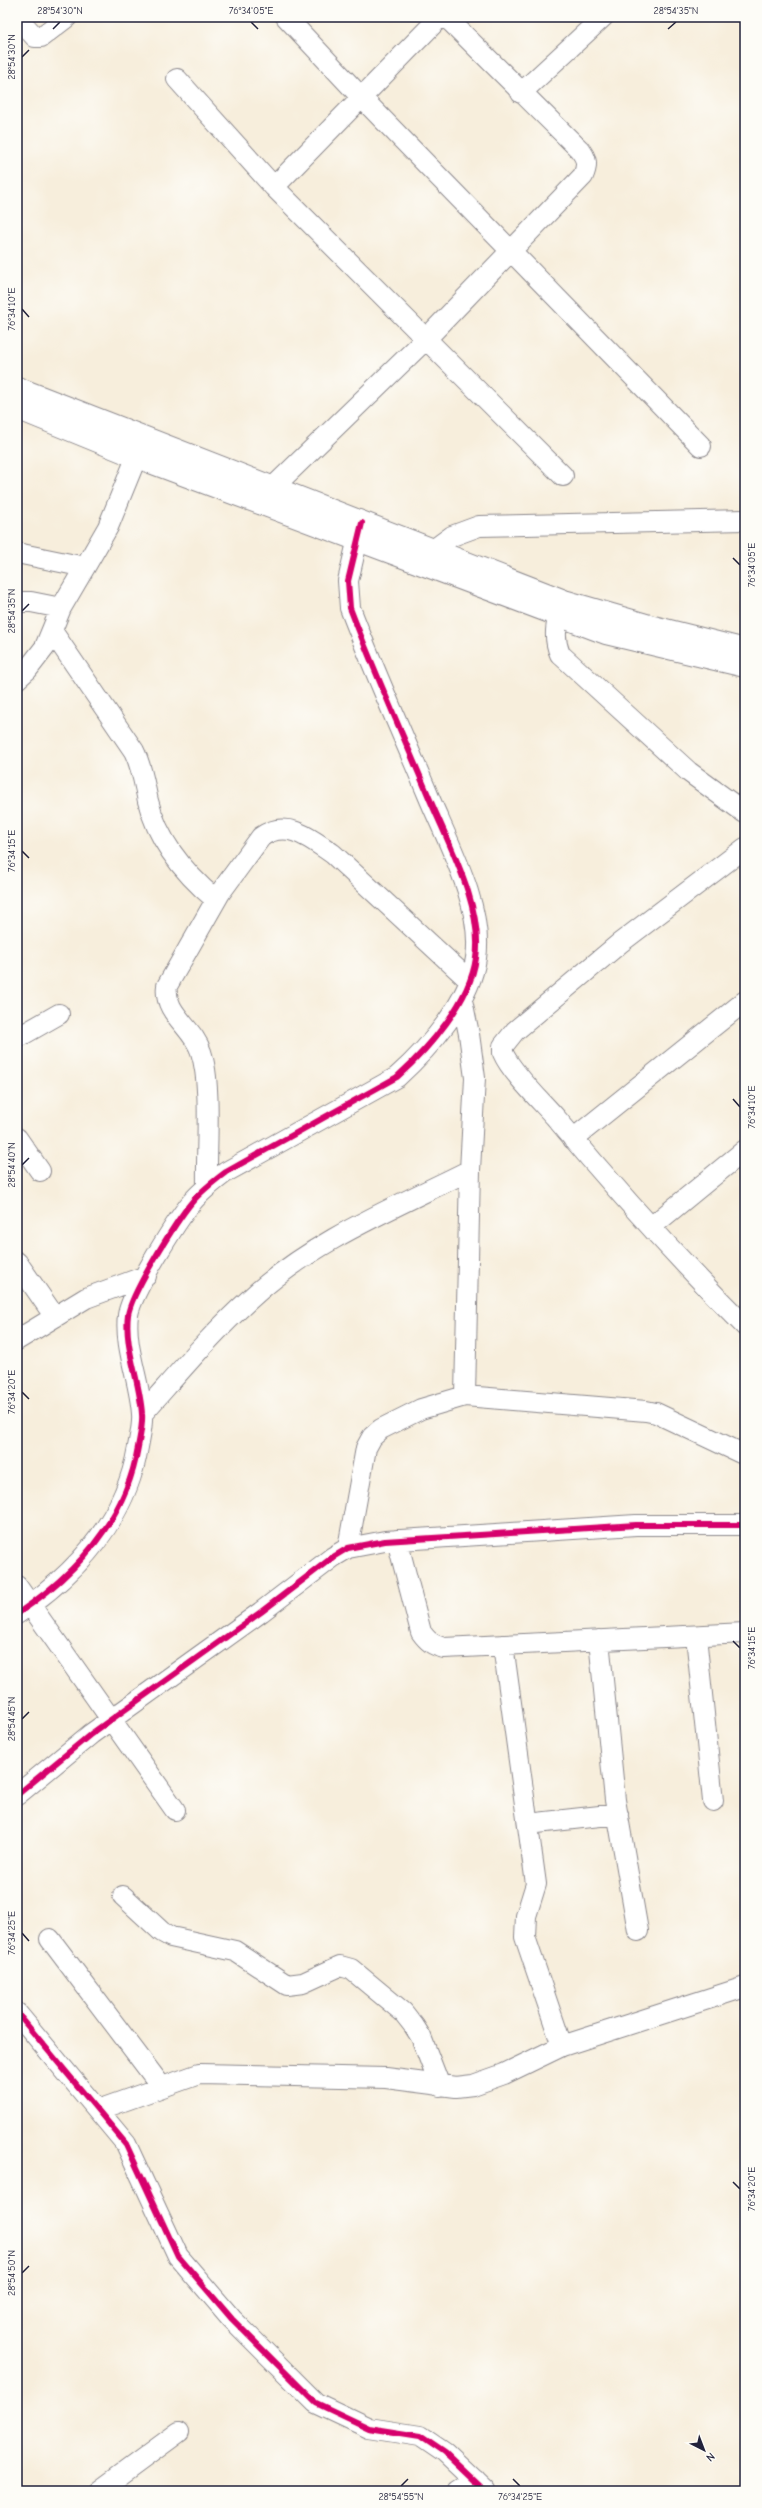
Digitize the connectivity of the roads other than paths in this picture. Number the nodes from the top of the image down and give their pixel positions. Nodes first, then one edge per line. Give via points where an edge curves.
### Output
1 (17, 17) edge
2 (67, 17) edge
3 (286, 17) edge
4 (440, 17) edge
5 (446, 17) edge
6 (603, 17) edge
7 (177, 79) dead end
8 (521, 93) junction
9 (361, 97) junction
10 (274, 187) junction
11 (510, 250) junction
12 (426, 340) junction
13 (17, 388) edge
14 (17, 408) edge
15 (701, 446) dead end
16 (141, 448) junction
17 (563, 476) dead end
18 (265, 495) junction
19 (745, 520) edge
20 (359, 531) junction
21 (434, 550) junction
22 (17, 553) edge
23 (85, 567) junction
24 (17, 602) edge
25 (61, 608) junction
26 (561, 608) junction
27 (52, 631) junction
28 (745, 650) edge
29 (745, 666) edge
30 (17, 679) edge
31 (745, 813) edge
32 (745, 848) edge
33 (216, 900) junction
34 (470, 981) junction
35 (462, 1000) junction
36 (745, 1001) edge
37 (59, 1014) dead end
38 (17, 1038) edge
39 (17, 1138) edge
40 (573, 1139) junction
41 (745, 1150) edge
42 (470, 1170) junction
43 (40, 1171) dead end
44 (206, 1186) junction
45 (651, 1227) junction
46 (17, 1262) edge
47 (146, 1276) junction
48 (55, 1317) junction
49 (745, 1326) edge
50 (17, 1340) edge
51 (465, 1396) junction
52 (142, 1414) junction
53 (745, 1455) edge
54 (745, 1525) edge
55 (397, 1540) junction
56 (348, 1548) junction
57 (17, 1586) edge
58 (23, 1609) edge
59 (745, 1633) edge
60 (696, 1636) junction
61 (599, 1640) junction
62 (503, 1645) junction
63 (113, 1720) junction
64 (17, 1794) edge
65 (713, 1800) dead end
66 (176, 1810) dead end
67 (618, 1814) junction
68 (528, 1824) junction
69 (123, 1896) dead end
70 (638, 1931) dead end
71 (50, 1939) dead end
72 (745, 1987) edge
73 (17, 2013) edge
74 (562, 2046) junction
75 (161, 2086) junction
76 (440, 2086) junction
77 (98, 2110) junction
78 (180, 2432) dead end
79 (479, 2486) edge
80 (99, 2491) edge
81 (457, 2491) edge

1 - 2 street via 35,37 41,37
3 - 9 street
4 - 9 street
5 - 8 street
6 - 8 street
7 - 10 street
8 - 11 street via 579,149 586,160 586,166 583,176
9 - 10 street
9 - 11 street
10 - 12 street
11 - 12 street
11 - 15 street
12 - 17 street
12 - 18 street
13 - 16 highway
14 - 16 highway
16 - 18 highway
16 - 23 street via 108,527
18 - 20 highway
19 - 21 street via 479,526 452,536
20 - 21 highway
20 - 26 highway
20 - 34 street via 348,581 350,608 467,890 477,941
21 - 26 highway
22 - 23 street
23 - 25 street
24 - 25 street
25 - 27 street
26 - 28 highway
26 - 29 highway via 606,633
26 - 31 street via 556,646 567,662 689,772
27 - 30 street via 45,648
27 - 33 street via 134,751 141,768 152,814 171,852 195,881
32 - 40 street via 620,943 515,1031 503,1046 505,1058
33 - 34 street via 261,837 278,830 292,830 310,838 333,854
33 - 44 street via 170,978 166,994 174,1012 194,1038 205,1063
34 - 35 street
35 - 42 street via 475,1078
35 - 44 street via 417,1058 397,1076 226,1172
36 - 40 street
37 - 38 street
39 - 43 street
40 - 45 street
41 - 45 street
42 - 51 street
42 - 52 street via 359,1225 300,1260 250,1298 196,1352
44 - 47 street via 192,1202
45 - 49 street via 694,1276
46 - 48 street
47 - 48 street via 86,1298
47 - 52 street via 128,1314 130,1346
48 - 50 street
51 - 53 street via 656,1413
51 - 56 street via 421,1409 381,1429 372,1437 366,1448
52 - 58 street via 136,1460 117,1510 97,1542 73,1568
54 - 55 street via 650,1524
55 - 56 street
55 - 62 street via 417,1620 427,1641 444,1648
56 - 63 street
57 - 58 street
58 - 63 street
59 - 60 street
60 - 61 street
60 - 65 street
61 - 62 street
61 - 67 street
62 - 68 street
63 - 64 street via 91,1734
63 - 66 street
67 - 68 street
67 - 70 street
68 - 74 street via 536,1884 526,1916 525,1937
69 - 76 street via 162,1932 171,1937 235,1951 287,1985 303,1983 340,1966 351,1969 403,2012 414,2026 421,2036
71 - 75 street
72 - 74 street
73 - 77 street
74 - 76 street via 504,2074 473,2085
75 - 76 street via 206,2074 386,2078
75 - 77 street
77 - 79 street via 126,2144 171,2242 190,2272 306,2395 327,2410 355,2423 369,2428 420,2436 445,2453
78 - 80 street
79 - 81 street

